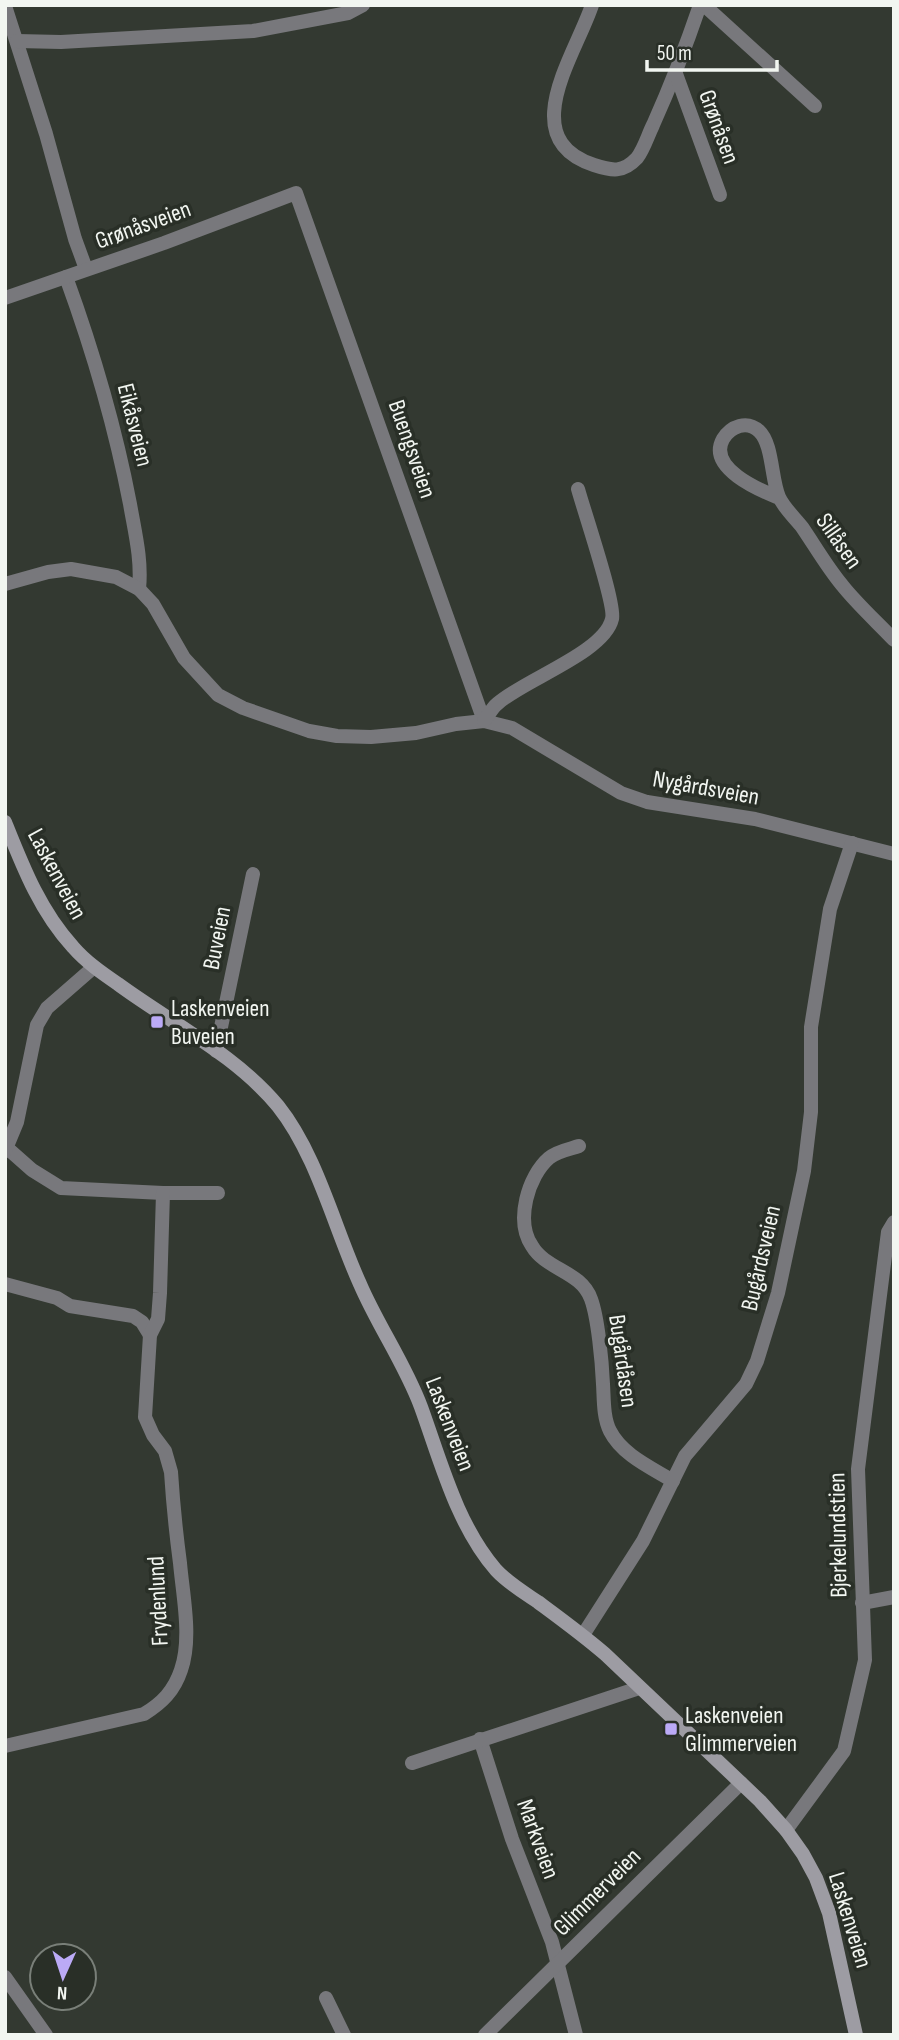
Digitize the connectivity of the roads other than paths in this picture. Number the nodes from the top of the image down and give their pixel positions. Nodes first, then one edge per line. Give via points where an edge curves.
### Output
1 (363, 5) edge
2 (592, 5) edge
3 (702, 5) edge
4 (5, 6) edge
5 (17, 41) junction
6 (676, 74) junction
7 (815, 106) dead end
8 (296, 193) joint
9 (720, 195) dead end
10 (86, 269) junction
11 (65, 277) junction
12 (5, 298) edge
13 (578, 489) dead end
14 (779, 498) junction
15 (5, 584) edge
16 (139, 589) junction
17 (894, 640) edge
18 (484, 721) junction
19 (5, 822) edge
20 (852, 843) junction
21 (894, 854) edge
22 (253, 874) dead end
23 (94, 967) junction
24 (216, 1051) junction
25 (579, 1146) dead end
26 (6, 1149) edge
27 (163, 1193) junction
28 (218, 1193) dead end
29 (894, 1222) edge
30 (5, 1284) edge
31 (150, 1335) junction
32 (673, 1481) junction
33 (894, 1597) edge
34 (862, 1603) junction
35 (583, 1635) junction
36 (639, 1688) junction
37 (480, 1739) junction
38 (5, 1746) edge
39 (412, 1763) dead end
40 (741, 1783) junction
41 (786, 1830) junction
42 (558, 1962) junction
43 (5, 1977) edge
44 (326, 1998) dead end
45 (46, 2035) edge
46 (344, 2035) edge
47 (485, 2035) edge
48 (576, 2035) edge
49 (856, 2035) edge

1 - 5 street via 348,13 253,31
2 - 6 street, Grønåsen via 555,101 554,125 566,150 613,172 626,168 639,156
3 - 6 street, Grønåsen
3 - 7 street, Grønåsen
4 - 5 street
5 - 10 street
6 - 9 street, Grønåsen
8 - 10 street, Grønåsveien
8 - 18 street, Buengsveien
10 - 11 street, Grønåsveien
11 - 12 street, Grønåsveien
11 - 16 street, Eikåsveien via 93,352 120,451 141,566
13 - 18 street via 613,618 589,649 496,704
14 - 14 street, Sillåsen via 762,433 752,425 732,429 721,444 725,464 761,491
14 - 17 street, Sillåsen via 842,585
15 - 16 street, Nygårdsveien via 71,569 116,577
16 - 18 street, Nygårdsveien via 198,676 218,695 243,708 337,736 416,733
18 - 20 street, Nygårdsveien via 512,728 621,793 647,802 755,819
19 - 23 street, Laskenveien via 45,910
20 - 21 street, Nygårdsveien
20 - 32 street, Bugårdsveien via 830,909 811,1027 811,1112 804,1171 778,1293 746,1384 685,1456
22 - 24 street, Buveien
23 - 24 street, Laskenveien
23 - 26 street via 47,1008 37,1024 17,1122
24 - 35 street, Laskenveien via 275,1103 307,1155 368,1303 408,1376 476,1542 507,1581
25 - 32 street, Bugårdåsen via 552,1155 538,1169 528,1187 527,1232 532,1247 580,1282 591,1298 610,1431 632,1456
26 - 27 street via 61,1188
27 - 28 street
27 - 31 street, Frydenlund via 158,1318
29 - 34 street, Bjerkelundstien via 888,1232 858,1469
30 - 31 street via 70,1306 133,1316
31 - 38 street, Frydenlund via 145,1418 165,1451 171,1472 186,1640 182,1668 162,1703 144,1714
32 - 35 street, Bugårdsveien via 643,1541
33 - 34 street
34 - 41 street, Bjerkelundstien via 864,1660 844,1751
35 - 36 street, Laskenveien
36 - 37 street
36 - 40 street, Laskenveien
37 - 39 street
37 - 42 street, Markveien
40 - 41 street, Laskenveien
40 - 42 street, Glimmerveien
41 - 49 street, Laskenveien via 816,1878 829,1913
42 - 47 street, Glimmerveien
42 - 48 street, Markveien
43 - 45 street
44 - 46 street

